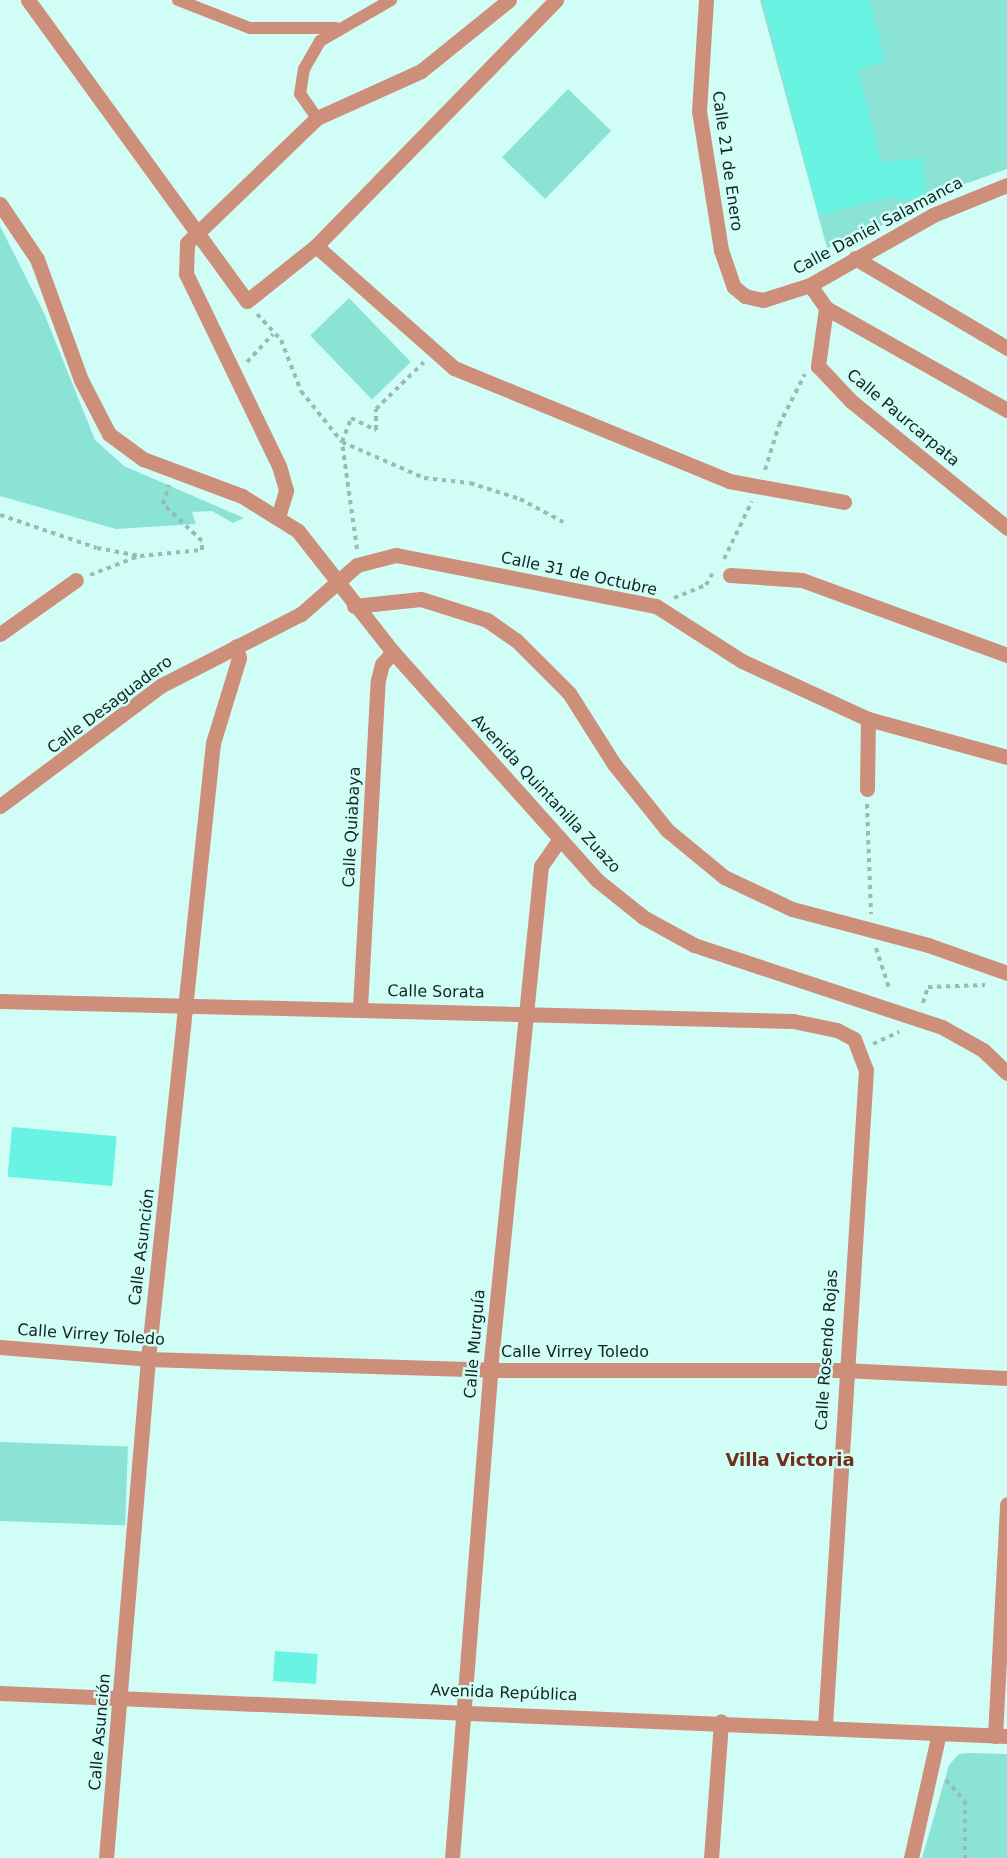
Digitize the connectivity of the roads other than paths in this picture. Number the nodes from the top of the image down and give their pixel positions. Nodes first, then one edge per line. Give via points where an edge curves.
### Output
1 (28, 0) edge
2 (178, 0) edge
3 (391, 0) edge
4 (509, 0) edge
5 (556, 0) edge
6 (706, 1) edge
7 (336, 28) junction
8 (317, 118) junction
9 (1007, 185) edge
10 (0, 204) edge
11 (197, 233) junction
12 (316, 246) junction
13 (855, 258) junction
14 (810, 285) junction
15 (734, 287) joint
16 (826, 308) junction
17 (1007, 348) edge
18 (1007, 410) edge
19 (844, 501) dead end
20 (278, 517) junction
21 (1007, 528) edge
22 (730, 574) dead end
23 (76, 580) road end
24 (337, 584) junction
25 (354, 606) junction
26 (0, 634) edge
27 (236, 646) junction
28 (393, 652) junction
29 (1007, 655) edge
30 (868, 718) junction
31 (1007, 757) edge
32 (867, 789) road end
33 (0, 806) edge
34 (559, 840) junction
35 (1007, 974) edge
36 (0, 1001) edge
37 (188, 1003) junction
38 (360, 1008) junction
39 (527, 1012) junction
40 (863, 1050) joint
41 (1007, 1073) edge
42 (0, 1347) edge
43 (148, 1359) junction
44 (490, 1370) junction
45 (843, 1370) junction
46 (1007, 1378) edge
47 (1007, 1504) edge
48 (0, 1693) edge
49 (121, 1700) junction
50 (464, 1709) junction
51 (721, 1721) junction
52 (825, 1726) junction
53 (939, 1733) junction
54 (1001, 1736) edge
55 (106, 1858) edge
56 (452, 1858) edge
57 (711, 1858) edge
58 (911, 1858) edge

1 - 11 street
2 - 7 lane via 250,28
3 - 7 lane
4 - 8 street via 421,71
5 - 12 street
6 - 15 street, Calle 21 de Enero via 699,111 721,250
7 - 8 lane via 320,41 303,69 300,94
8 - 11 street
9 - 13 street, Calle Daniel Salamanca via 942,210
10 - 20 street, Avenida Quintanilla Zuazo via 37,259 96,415 123,448 172,473 242,496
11 - 12 street via 247,302
11 - 20 street via 187,243 186,274 233,378 279,466 286,490
12 - 19 street via 454,368 759,489
13 - 14 street, Calle Daniel Salamanca
13 - 17 street
14 - 15 street, Calle Daniel Salamanca via 763,300
14 - 16 street
16 - 18 street
16 - 21 street, Calle Paurcarpata via 816,352 818,366 851,400
20 - 24 street, Avenida Quintanilla Zuazo via 298,531
22 - 29 street via 802,580
23 - 26 street
24 - 25 street, Avenida Quintanilla Zuazo
24 - 27 street, Calle Desaguadero via 301,614
24 - 30 street, Calle 31 de Octubre via 357,566 396,555 656,606 742,661
25 - 28 street, Avenida Quintanilla Zuazo
25 - 35 street via 420,599 487,620 548,666 633,789 696,856 724,878 792,909 872,928
27 - 33 street, Calle Desaguadero via 162,685 70,759
27 - 37 street, Calle Asunción via 239,658 213,743
28 - 34 street, Avenida Quintanilla Zuazo
28 - 38 street, Calle Quiabaya via 382,664 378,680
30 - 31 street, Calle 31 de Octubre
30 - 32 street
34 - 39 street, Calle Murguía via 541,866
34 - 41 street, Avenida Quintanilla Zuazo via 643,917 694,945 923,1013 983,1050
36 - 37 street, Calle Sorata
37 - 38 street, Calle Sorata
37 - 43 street, Calle Asunción
38 - 39 street, Calle Sorata
39 - 40 street, Calle Sorata via 793,1022 837,1030
39 - 44 street, Calle Murguía
40 - 45 street, Calle Rosendo Rojas via 866,1070
42 - 43 street, Calle Virrey Toledo
43 - 44 street, Calle Virrey Toledo
43 - 49 street, Calle Asunción
44 - 45 street, Calle Virrey Toledo
44 - 50 street, Calle Murguía
45 - 46 street, Calle Virrey Toledo
45 - 52 street, Calle Rosendo Rojas
47 - 54 street
48 - 49 street, Avenida República
49 - 50 street, Avenida República
49 - 55 street, Calle Asunción
50 - 51 street, Avenida República
50 - 56 street, Calle Murguía
51 - 52 street, Avenida República
51 - 57 street
52 - 53 street, Avenida República
53 - 54 street, Avenida República
53 - 58 street

